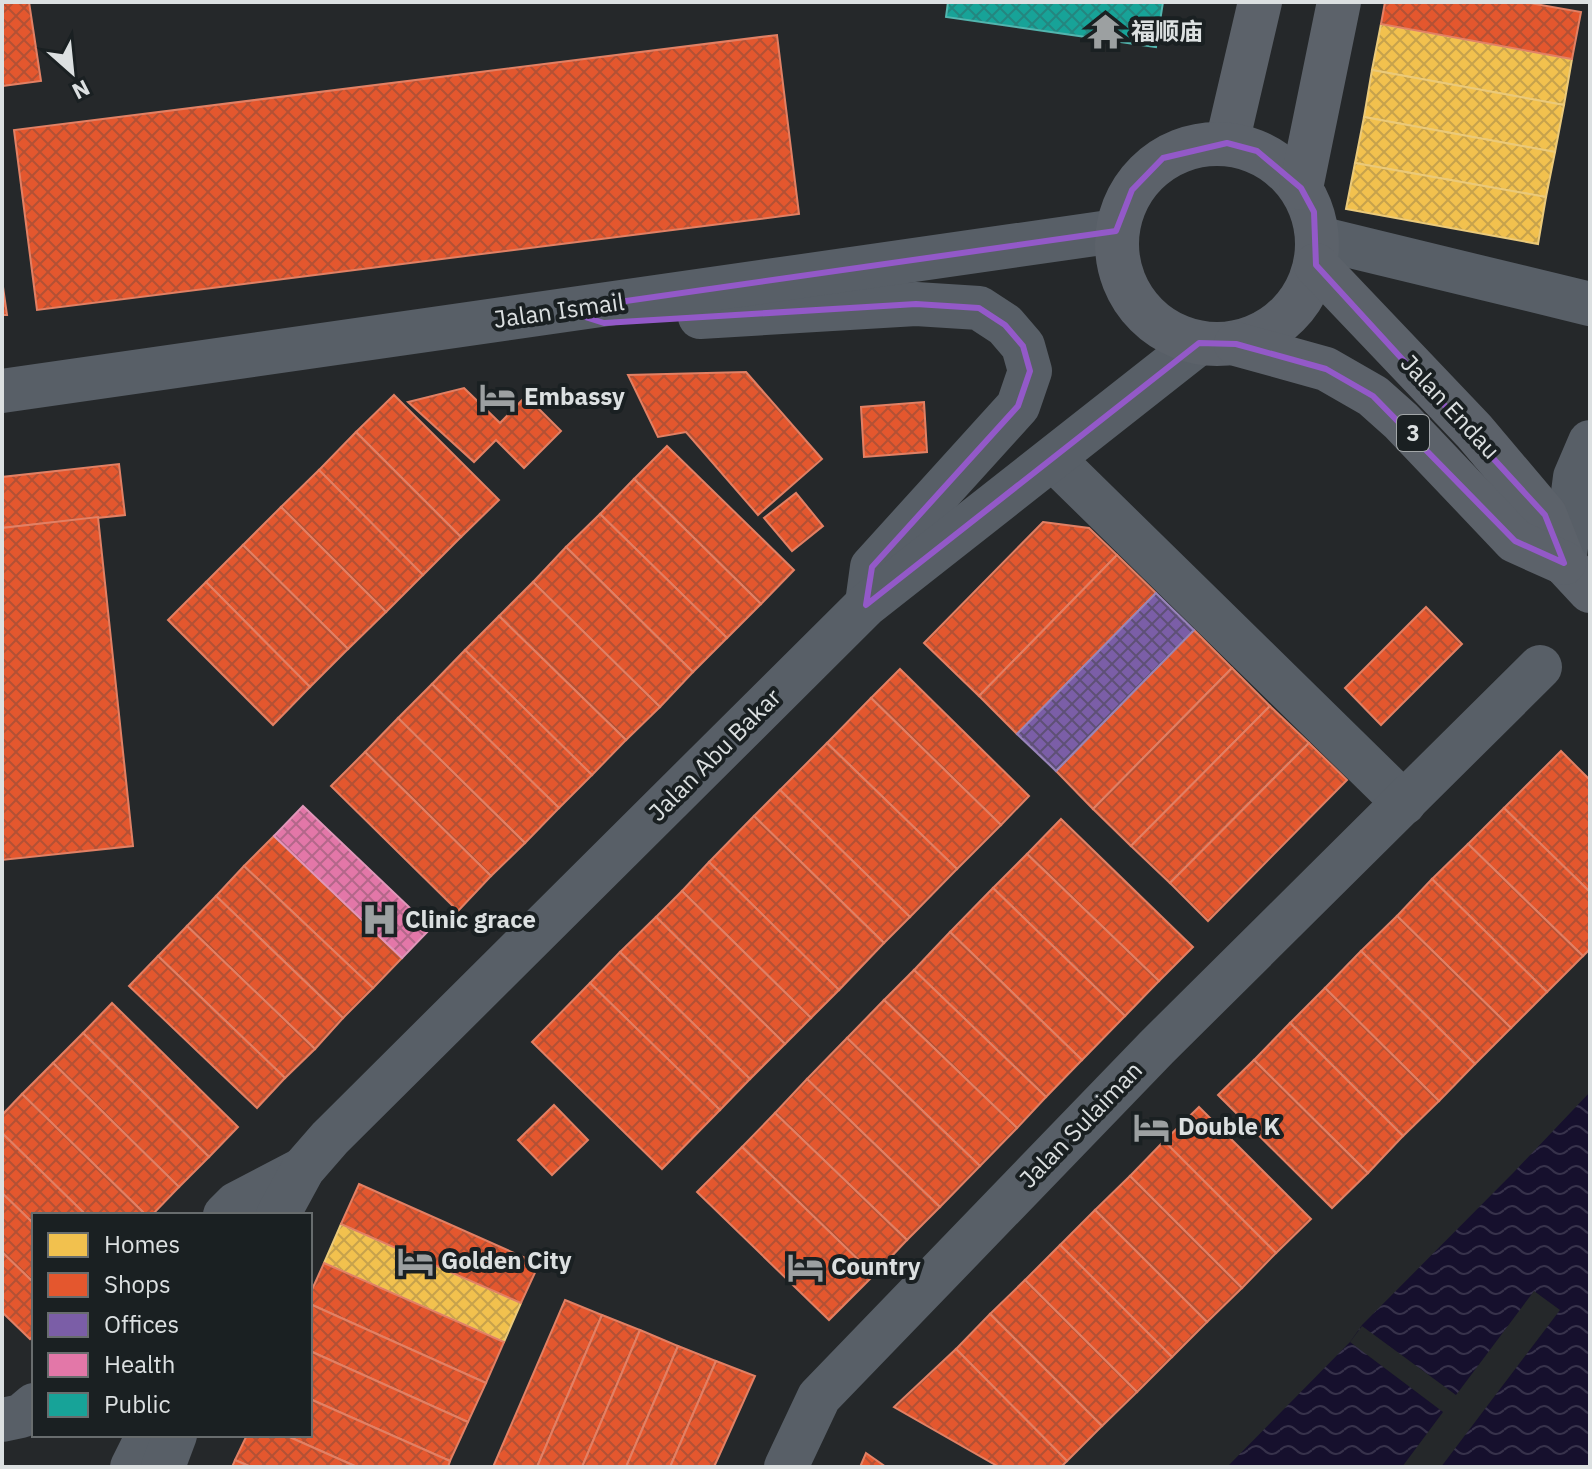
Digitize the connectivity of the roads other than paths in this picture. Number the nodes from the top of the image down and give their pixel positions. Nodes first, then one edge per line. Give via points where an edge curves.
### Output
1 (1260, 2) edge
2 (1339, 2) edge
3 (1227, 143) junction
4 (1301, 188) junction
5 (1116, 231) junction
6 (1317, 252) junction
7 (1590, 304) edge
8 (563, 310) junction
9 (1217, 343) junction
10 (2, 391) edge
11 (1590, 442) edge
12 (1053, 459) junction
13 (1577, 577) edge
14 (866, 605) junction
15 (1540, 667) dead end
16 (1404, 803) junction
17 (303, 1169) junction
18 (227, 1213) edge
19 (279, 1213) edge
20 (32, 1407) edge
21 (2, 1420) edge
22 (147, 1437) edge
23 (174, 1437) edge
24 (132, 1467) edge
25 (163, 1467) edge
26 (786, 1467) edge

1 - 3 highway
2 - 4 highway
3 - 4 highway, 3 via 1257,151 1284,167
3 - 5 highway, 3 via 1183,149 1163,158 1132,190
4 - 6 highway, 3 via 1314,212
5 - 8 street, Jalan Ismail
5 - 9 highway, 3 via 1125,287 1141,312 1165,330
6 - 7 street
6 - 9 highway via 1301,301 1272,329
6 - 13 highway, Jalan Endau / 3 via 1545,515
8 - 10 street, Jalan Ismail
8 - 14 street via 604,323 916,304 979,308 1005,325 1023,346 1030,371 1018,406 872,567
9 - 12 street, Jalan Abu Bakar
9 - 13 highway, Jalan Endau / 3 via 1326,369 1373,396 1515,541
11 - 13 street via 1575,477
12 - 14 street, Jalan Abu Bakar
12 - 16 street
14 - 17 street, Jalan Abu Bakar
15 - 16 street, Jalan Sulaiman
16 - 26 street, Jalan Sulaiman via 1157,1047 819,1397
17 - 18 street
17 - 19 street, Jalan Abu Bakar
20 - 21 street via 21,1416
22 - 24 street
23 - 25 street

